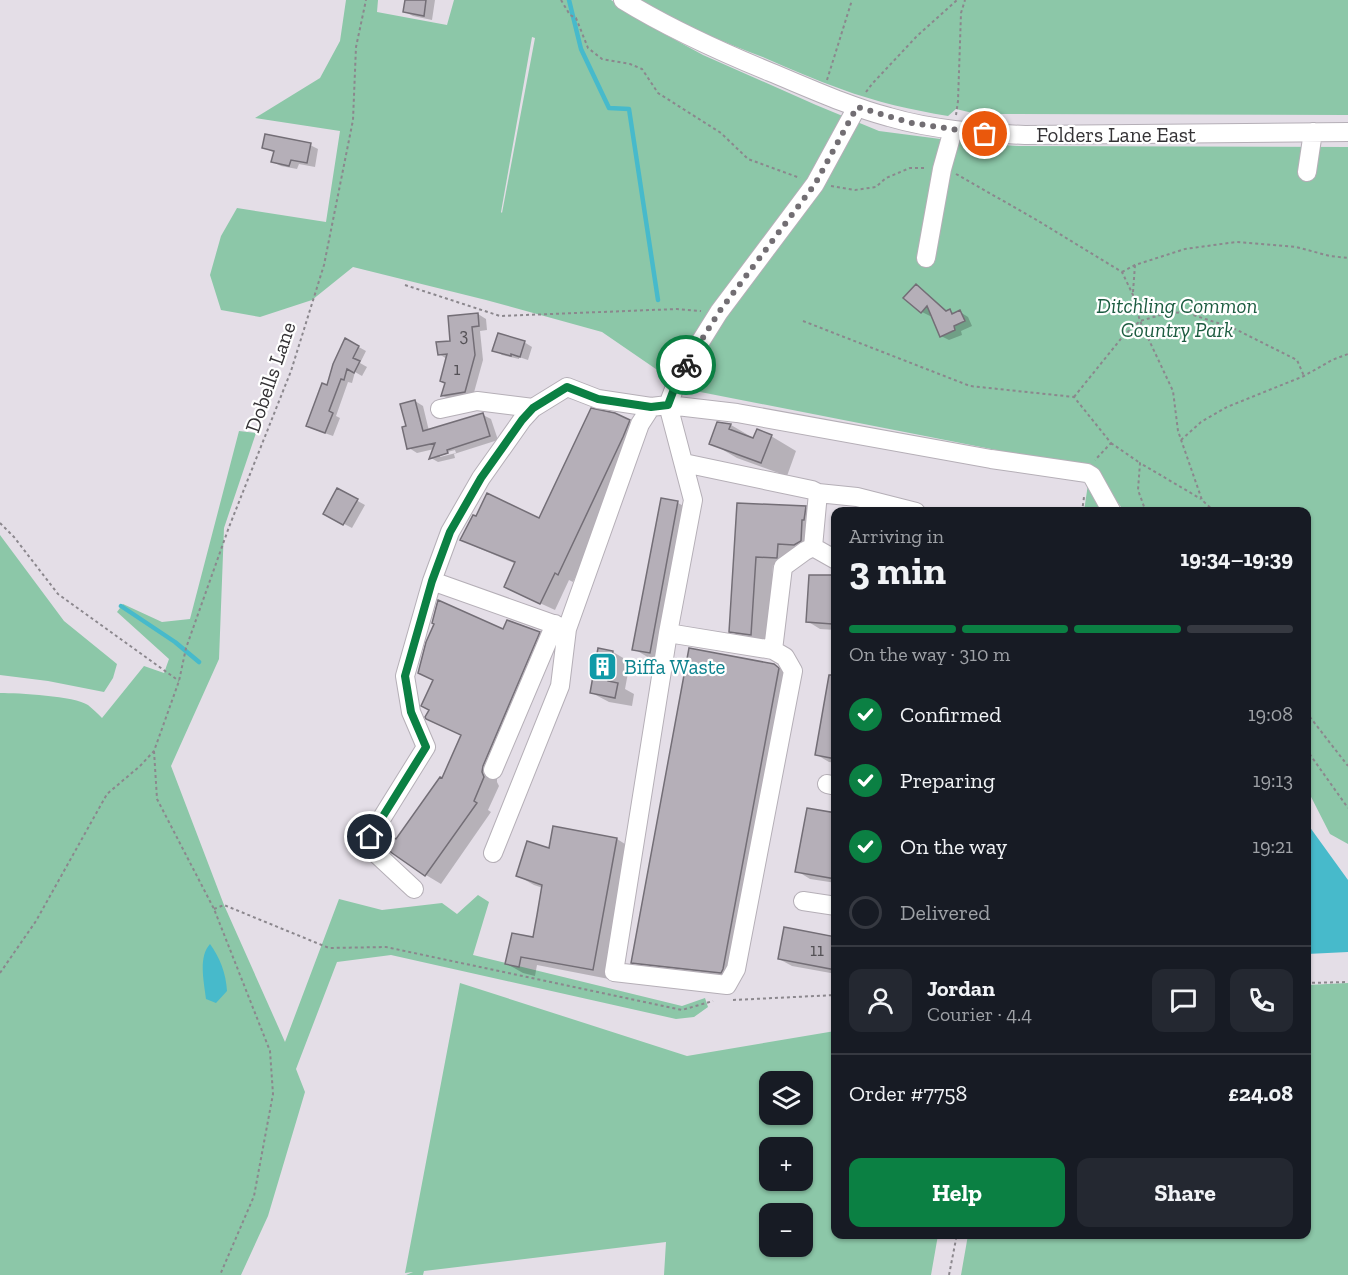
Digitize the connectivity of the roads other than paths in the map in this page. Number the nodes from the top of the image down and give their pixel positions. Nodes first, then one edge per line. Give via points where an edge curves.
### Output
1 (623, 0) edge
2 (857, 107) junction
3 (953, 130) junction
4 (1313, 132) junction
5 (1348, 132) edge
6 (1307, 172) dead end
7 (926, 258) dead end
8 (659, 406) junction
9 (533, 408) junction
10 (440, 409) dead end
11 (684, 463) junction
12 (818, 493) junction
13 (896, 507) edge
14 (1109, 507) edge
15 (813, 547) junction
16 (831, 557) edge
17 (432, 581) junction
18 (561, 626) junction
19 (668, 633) junction
20 (773, 650) junction
21 (493, 770) dead end
22 (493, 853) dead end
23 (414, 889) dead end
24 (803, 901) dead end
25 (831, 905) edge

1 - 2 street, Folders Lane East via 719,51
2 - 3 street, Folders Lane East
2 - 8 street via 815,184 719,312
3 - 4 street, Folders Lane East via 1025,135
3 - 7 street
4 - 5 street, Folders Lane East
4 - 6 street
8 - 9 street via 598,399 567,387
8 - 11 street
8 - 14 street via 737,413 1087,473
8 - 18 street via 640,424
9 - 10 street via 477,401
9 - 17 street via 481,478 450,532
11 - 12 street
11 - 19 street via 693,500
12 - 13 street
12 - 15 street
15 - 16 street
15 - 20 street via 783,567
17 - 18 street
17 - 23 street via 405,676 411,712 426,747 370,837 370,848
18 - 21 street
18 - 22 street via 560,686
19 - 20 street
19 - 20 street via 614,972 727,985 736,969 793,671 785,657
24 - 25 street

